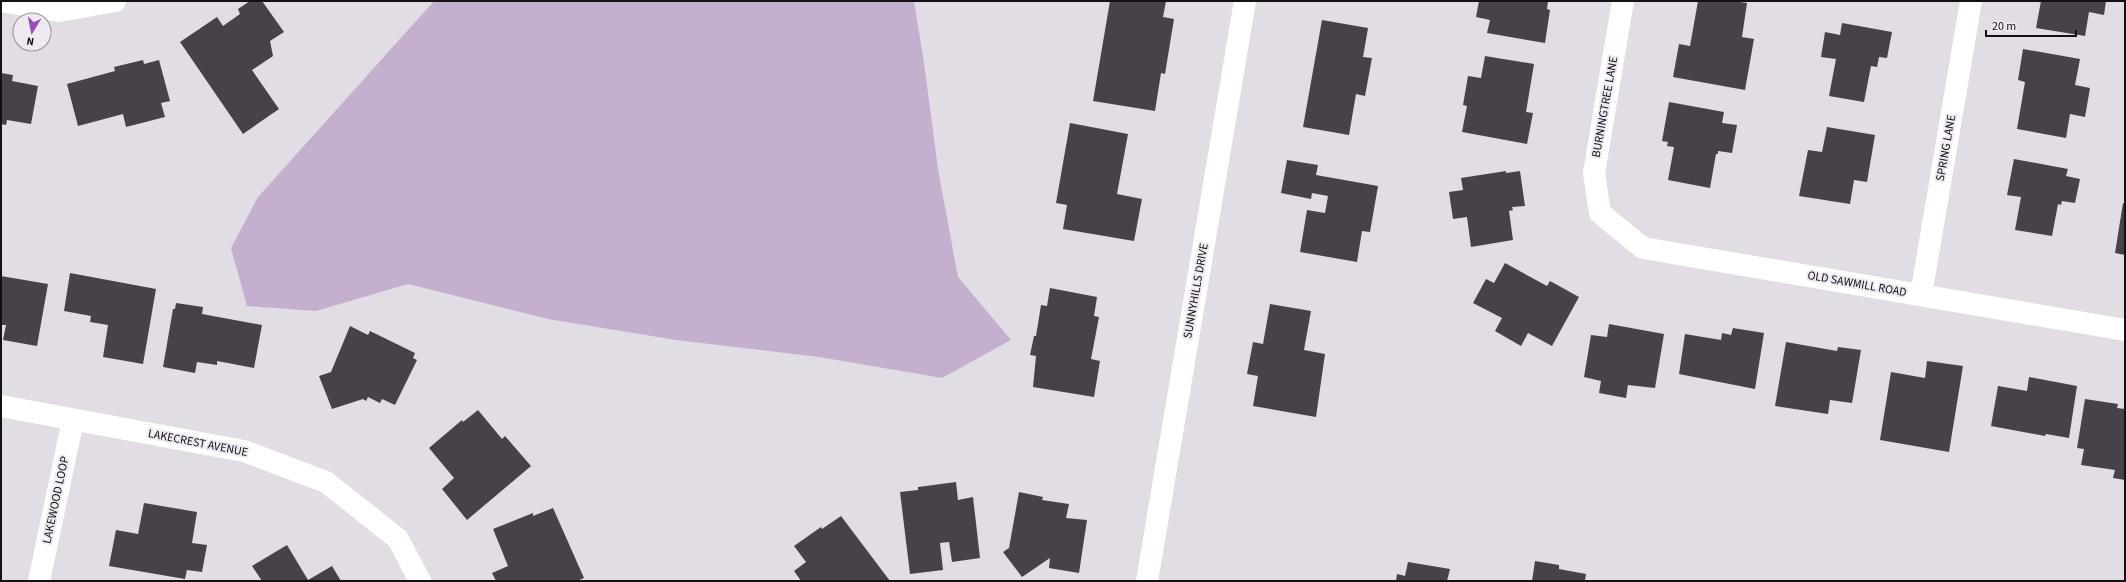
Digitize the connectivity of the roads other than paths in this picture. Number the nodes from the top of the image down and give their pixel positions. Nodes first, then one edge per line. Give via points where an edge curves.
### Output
1 (1, 1) edge
2 (115, 1) edge
3 (1245, 1) edge
4 (1623, 1) edge
5 (1971, 1) edge
6 (1600, 213) joint
7 (1921, 295) junction
8 (2125, 330) edge
9 (1, 406) edge
10 (73, 420) junction
11 (39, 581) edge
12 (420, 581) edge
13 (1148, 581) edge

1 - 2 street via 58,11
3 - 13 street, SUNNYHILLS DRIVE
4 - 6 street, BURNINGTREE LANE via 1594,173
5 - 7 street, SPRING LANE
6 - 7 street, OLD SAWMILL ROAD via 1643,248
7 - 8 street, OLD SAWMILL ROAD
9 - 10 street, LAKECREST AVENUE
10 - 11 street, LAKEWOOD LOOP
10 - 12 street, LAKECREST AVENUE via 244,450 326,482 398,539

